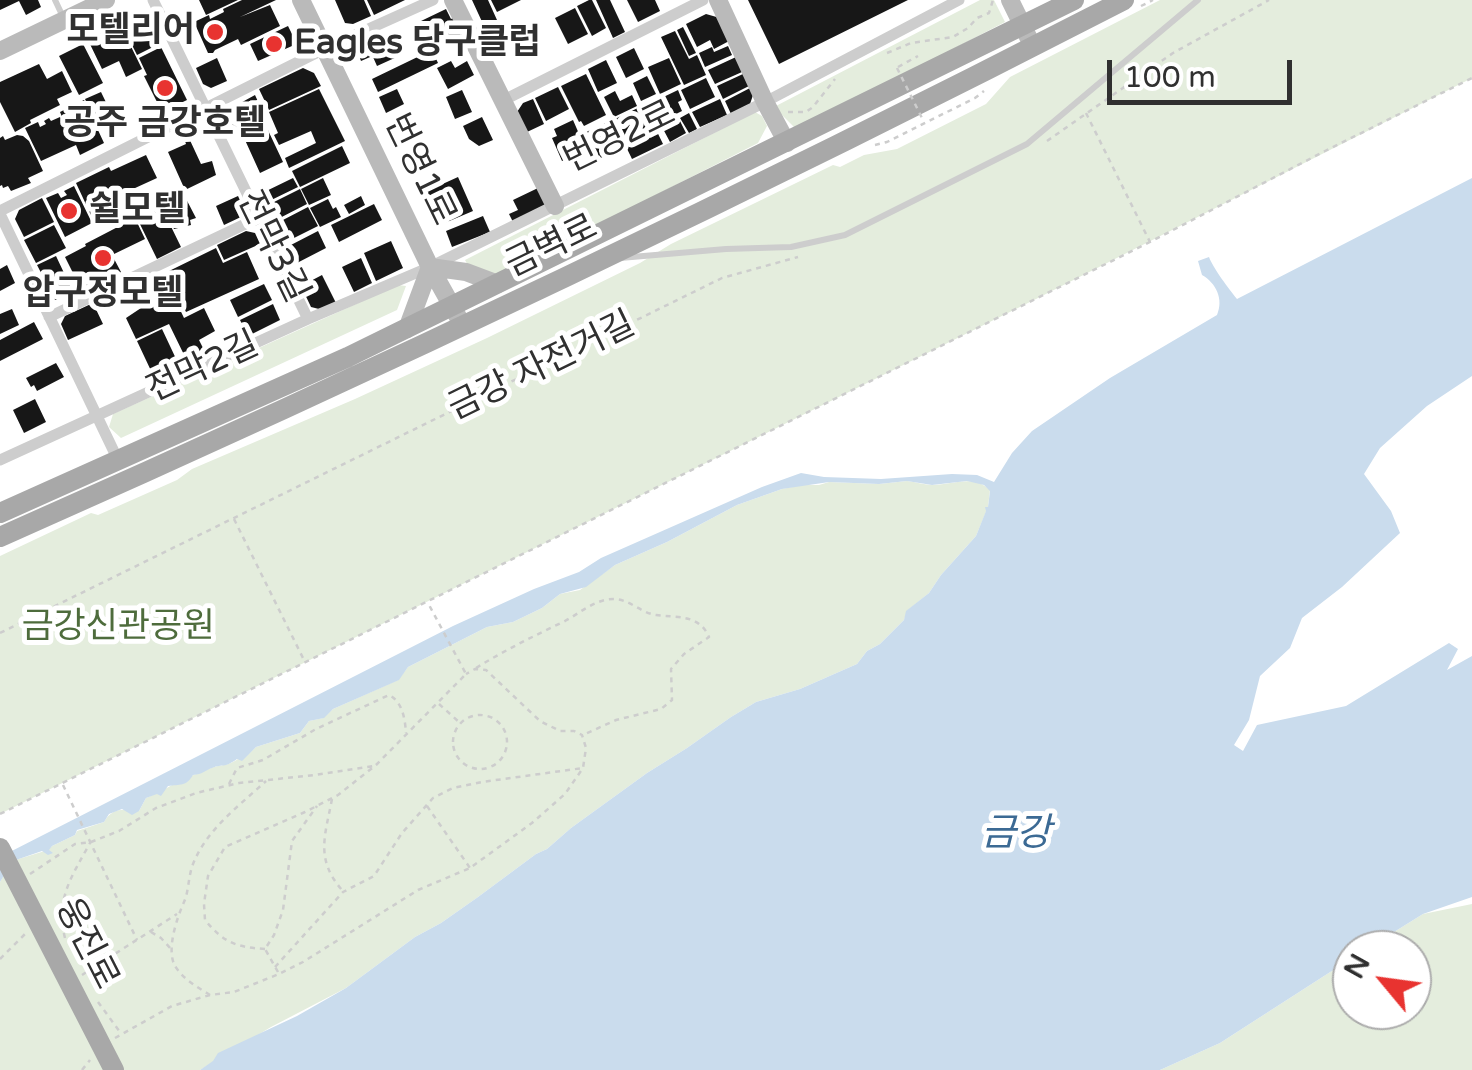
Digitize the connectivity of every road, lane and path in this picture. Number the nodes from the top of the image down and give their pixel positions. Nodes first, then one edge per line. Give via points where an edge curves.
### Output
1 (55, 0) edge
2 (106, 0) edge
3 (154, 0) edge
4 (301, 0) edge
5 (434, 0) edge
6 (453, 0) edge
7 (703, 0) edge
8 (718, 0) edge
9 (959, 0) edge
10 (993, 0) edge
11 (1010, 0) edge
12 (1074, 0) edge
13 (1124, 0) edge
14 (1198, 0) edge
15 (1268, 0) edge
16 (64, 20) junction
17 (1022, 26) junction
18 (1033, 47) junction
19 (324, 49) junction
20 (0, 51) edge
21 (883, 54) dead end
22 (918, 56) dead end
23 (844, 75) dead end
24 (1472, 78) edge
25 (502, 101) junction
26 (773, 107) junction
27 (204, 108) junction
28 (1086, 113) junction
29 (923, 120) dead end
30 (788, 142) junction
31 (1027, 144) junction
32 (555, 206) junction
33 (0, 213) edge
34 (258, 218) junction
35 (1150, 242) junction
36 (798, 256) dead end
37 (604, 259) junction
38 (430, 266) junction
39 (498, 284) junction
40 (453, 306) junction
41 (48, 317) junction
42 (308, 320) junction
43 (462, 326) junction
44 (406, 328) junction
45 (97, 417) junction
46 (0, 460) edge
47 (118, 460) junction
48 (29, 500) junction
49 (0, 514) edge
50 (234, 518) junction
51 (0, 524) edge
52 (0, 537) edge
53 (428, 602) junction
54 (0, 633) edge
55 (305, 663) junction
56 (475, 669) junction
57 (466, 674) junction
58 (438, 703) junction
59 (460, 722) junction
60 (582, 735) junction
61 (406, 737) junction
62 (376, 765) junction
63 (583, 768) junction
64 (267, 780) junction
65 (62, 783) junction
66 (228, 786) junction
67 (332, 798) junction
68 (318, 805) junction
69 (426, 805) junction
70 (0, 814) edge
71 (91, 842) junction
72 (0, 848) edge
73 (470, 868) junction
74 (31, 873) dead end
75 (343, 892) junction
76 (178, 913) junction
77 (150, 932) junction
78 (137, 940) junction
79 (67, 946) dead end
80 (265, 949) junction
81 (172, 950) junction
82 (275, 968) junction
83 (279, 974) junction
84 (81, 976) dead end
85 (210, 995) junction
86 (98, 1002) dead end
87 (114, 1070) edge

1 - 16 lane
2 - 16 main road
3 - 27 street, 전막3길
4 - 19 main road, 번영1로
5 - 19 street
6 - 25 main road, 번영2로
7 - 25 street
8 - 26 main road
9 - 26 street, 번영2로
10 - 21 path via 989,13 953,37
11 - 17 main road
12 - 17 main road, 금벽로
13 - 18 main road, 금벽로
14 - 31 lane
15 - 28 path via 1173,53
16 - 20 main road
17 - 18 main road
17 - 30 main road, 금벽로
18 - 37 main road, 금벽로
19 - 27 street
19 - 38 main road, 번영1로
22 - 29 path, bridge via 897,68
23 - 26 path via 806,112
24 - 35 path
25 - 32 main road, 번영2로
26 - 30 main road
26 - 32 street, 번영2로
27 - 33 street
27 - 34 street, 전막3길
28 - 31 path via 1050,140
28 - 35 path
30 - 39 main road, 금벽로
31 - 37 lane via 844,235 791,246
32 - 38 street, 번영1로
33 - 41 street
34 - 41 street
34 - 42 street, 전막3길
35 - 53 path
36 - 50 path, 금강 자전거길 via 722,278
37 - 43 main road, 금벽로
38 - 39 main road
38 - 40 main road, 번영1로
38 - 42 street, 전막3길
38 - 44 main road
39 - 40 main road, 금벽로
40 - 43 main road, 번영1로
40 - 44 main road, 금벽로
41 - 45 street
42 - 45 street, 전막2길
43 - 52 main road, 금벽로
44 - 47 main road, 금벽로
45 - 46 street, 전막2길
45 - 47 street
47 - 48 main road, 금벽로
48 - 49 main road, 금벽로
48 - 51 main road via 26,510
50 - 54 path, 금강 자전거길
50 - 55 path
53 - 55 path
53 - 57 path
55 - 65 path
56 - 57 path
56 - 60 path via 486,670 540,721
56 - 60 path via 602,601 688,618 707,632 709,638 671,669 672,700
57 - 58 path
58 - 59 path
58 - 61 path
59 - 59 path via 452,746 461,762 485,769 500,760 506,734 495,719 477,714
60 - 63 path
61 - 62 path
61 - 66 path via 401,708 389,695 237,768
62 - 64 path
62 - 67 path
63 - 69 path via 453,788
63 - 73 path via 565,794
64 - 66 path
64 - 76 path via 202,848
65 - 70 path
65 - 71 path
66 - 71 path via 156,808
67 - 68 path
67 - 75 path via 325,866
68 - 80 path via 292,842 283,910
68 - 80 path via 225,847 208,876 205,920 228,942
69 - 73 path
69 - 75 path via 374,876
71 - 74 path via 76,844
71 - 78 path
71 - 79 path via 63,894
72 - 87 main road, 웅진로, bridge
73 - 83 path via 418,890
75 - 82 path
76 - 77 path
76 - 81 path
77 - 78 path
77 - 81 path
78 - 84 path
80 - 82 path
81 - 85 path via 183,976
82 - 83 path
83 - 85 path
85 - 86 path via 120,1033

